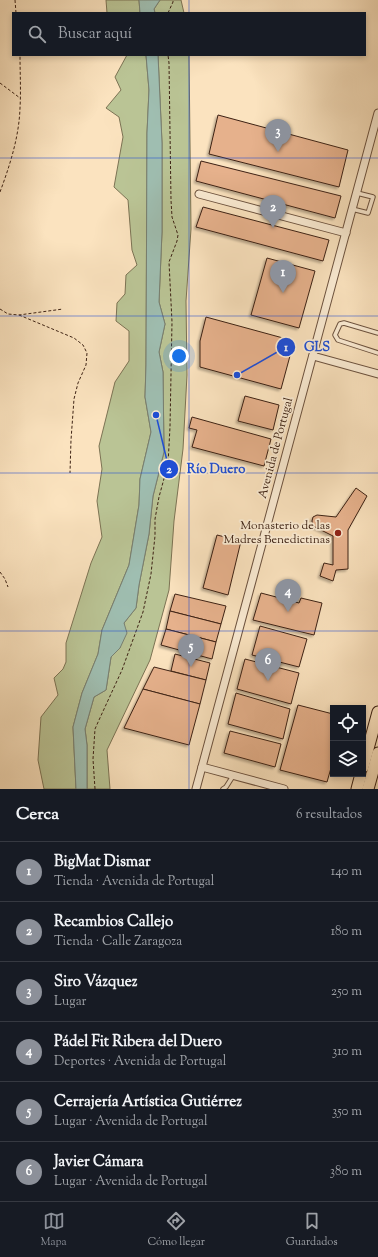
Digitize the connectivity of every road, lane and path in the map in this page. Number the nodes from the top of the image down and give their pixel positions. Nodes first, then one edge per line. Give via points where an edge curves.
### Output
1 (14, 0) edge
2 (173, 0) edge
3 (16, 12) edge
4 (168, 12) edge
5 (20, 56) edge
6 (168, 56) edge
7 (0, 83) edge
8 (21, 99) junction
9 (378, 114) edge
10 (0, 192) edge
11 (357, 193) junction
12 (199, 194) dead end
13 (352, 209) junction
14 (346, 233) junction
15 (0, 309) edge
16 (62, 310) dead end
17 (19, 315) junction
18 (378, 333) edge
19 (378, 352) edge
20 (312, 356) junction
21 (378, 374) edge
22 (70, 473) dead end
23 (0, 572) edge
24 (8, 587) dead end
25 (378, 712) edge
26 (378, 754) edge
27 (366, 756) edge
28 (202, 767) junction
29 (233, 775) junction
30 (360, 777) edge
31 (95, 789) edge
32 (196, 789) edge
33 (223, 789) edge
34 (284, 789) edge
35 (357, 789) edge
36 (368, 789) edge

1 - 3 path
2 - 4 path
5 - 8 path
6 - 31 path via 171,200 172,217 178,234 169,262 172,322 168,464 158,497 151,574 143,612 122,670 96,729 93,759
7 - 8 path
8 - 10 path via 12,157
9 - 11 street, Avenida de Portugal
11 - 13 street, Avenida de Portugal
11 - 13 lane via 373,197 368,213
12 - 14 street
13 - 14 street, Avenida de Portugal
14 - 20 street, Avenida de Portugal
15 - 17 path via 8,314
16 - 17 path
17 - 22 path via 78,340 86,349 87,359 74,399
18 - 19 lane via 344,323 340,324 335,335 344,343
20 - 21 street
20 - 28 street, Avenida de Portugal
23 - 24 path
25 - 27 highway
26 - 36 highway
28 - 29 street
28 - 32 street, Avenida de Portugal
29 - 33 lane
29 - 34 street
30 - 35 highway

